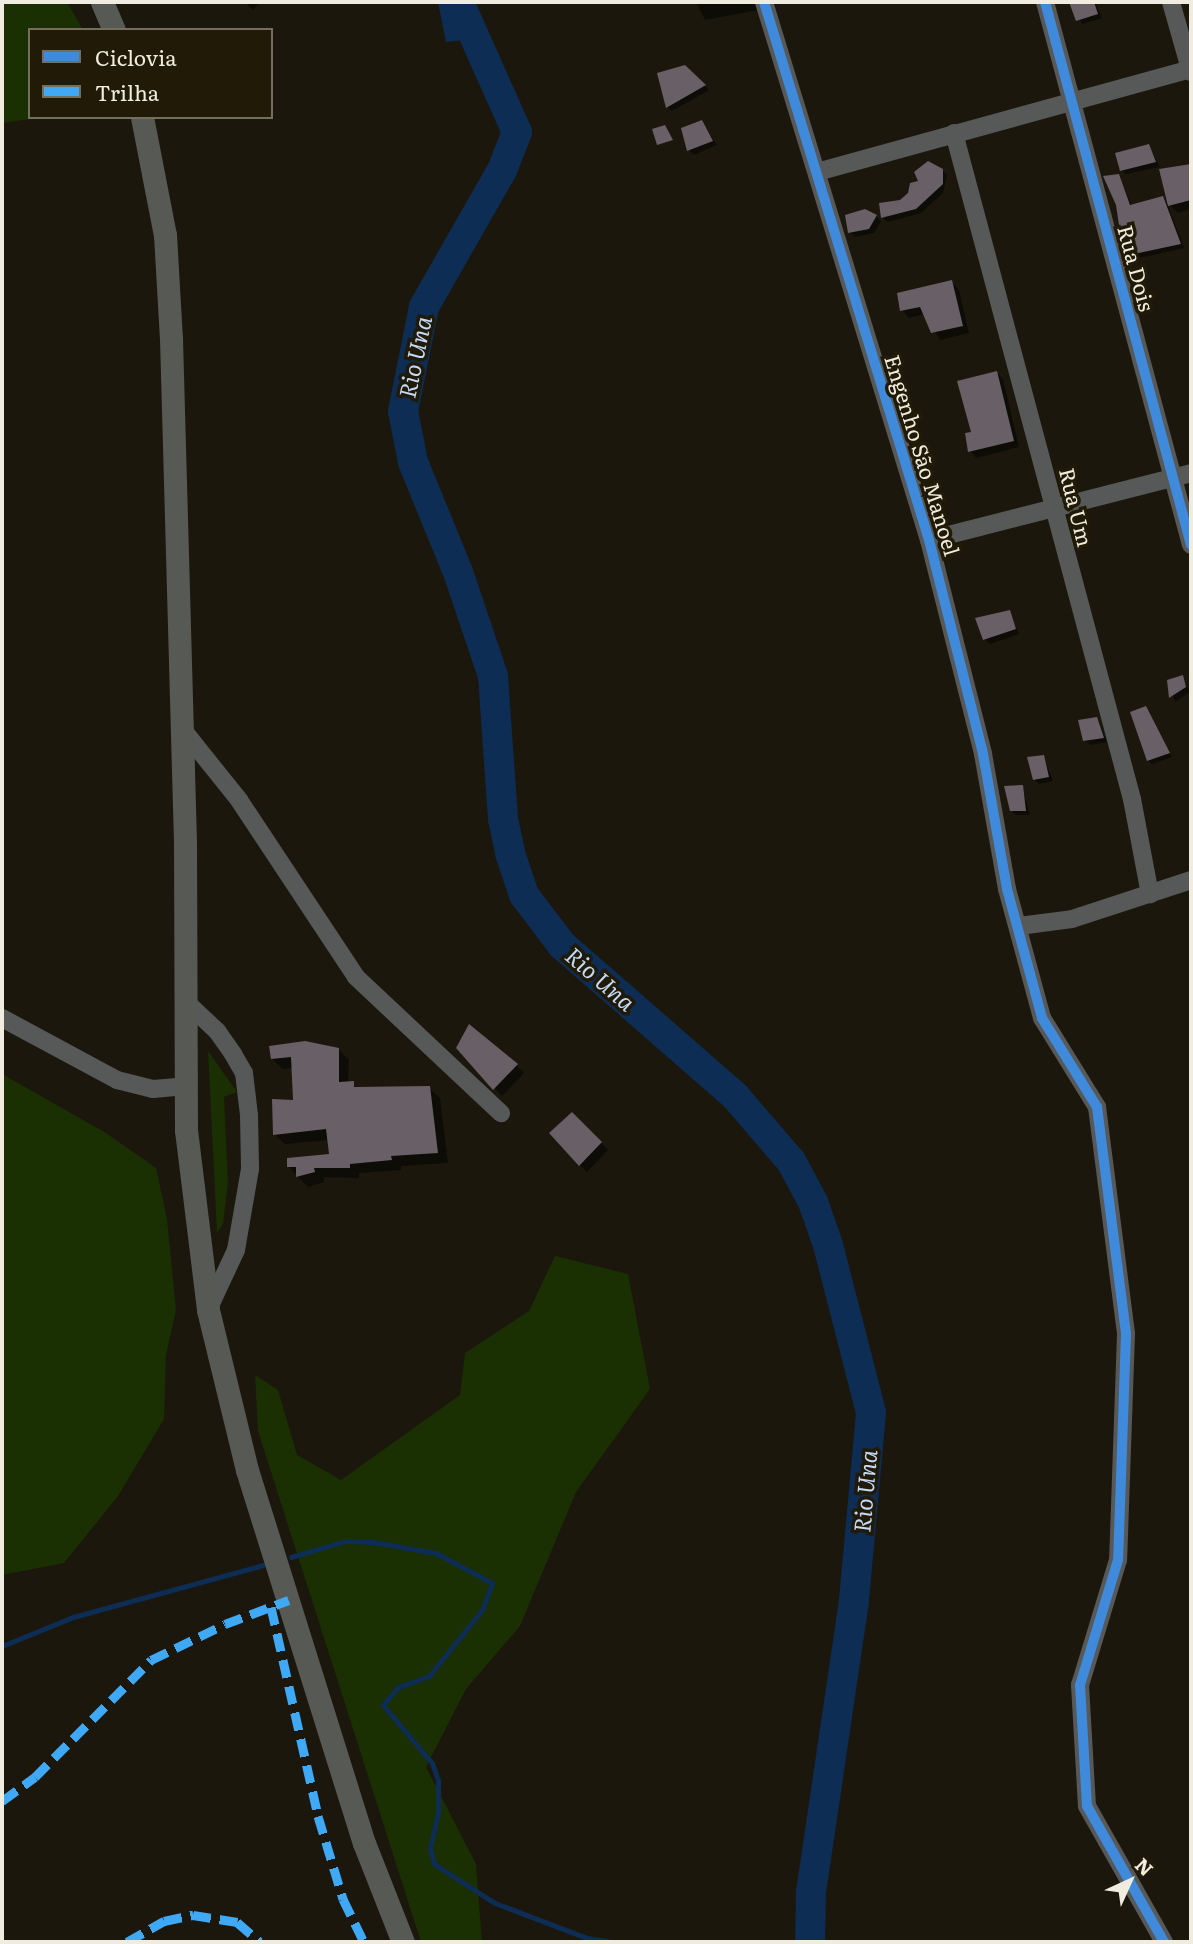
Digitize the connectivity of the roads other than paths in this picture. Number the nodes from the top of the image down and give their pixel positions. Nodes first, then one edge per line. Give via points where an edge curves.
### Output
1 (102, 2) edge
2 (764, 2) edge
3 (1045, 2) edge
4 (1171, 2) edge
5 (113, 28) edge
6 (1191, 70) edge
7 (1072, 99) junction
8 (142, 119) edge
9 (954, 133) junction
10 (817, 172) junction
11 (1191, 473) edge
12 (1173, 478) junction
13 (1054, 509) junction
14 (929, 540) junction
15 (1191, 545) edge
16 (183, 730) junction
17 (1191, 880) edge
18 (1150, 894) junction
19 (1019, 926) junction
20 (185, 1001) junction
21 (2, 1018) edge
22 (186, 1086) junction
23 (501, 1113) dead end
24 (208, 1310) junction
25 (403, 1942) edge
26 (1164, 1942) edge

1 - 5 main road
2 - 10 street, Engenho São Manoel
3 - 7 street, Rua Dois
4 - 6 street
6 - 7 street
7 - 9 street
7 - 12 street, Rua Dois
8 - 16 main road via 166,248
9 - 10 street
9 - 13 street, Rua Um
10 - 14 street, Engenho São Manoel
11 - 12 street
12 - 13 street
12 - 15 street, Rua Dois
13 - 14 street
13 - 18 street, Rua Um via 1140,832
14 - 19 street, Engenho São Manoel via 983,754 1007,889
16 - 20 main road
16 - 23 street via 239,800 356,977
17 - 18 street
18 - 19 street via 1072,919
19 - 26 street, Engenho São Manoel via 1042,1018 1097,1107 1126,1334 1118,1560 1080,1685 1087,1806
20 - 22 main road
20 - 24 street via 218,1031 253,1086 250,1169 236,1250
21 - 22 street via 117,1080 153,1089
22 - 24 main road via 192,1193
24 - 25 main road via 247,1469 364,1843

